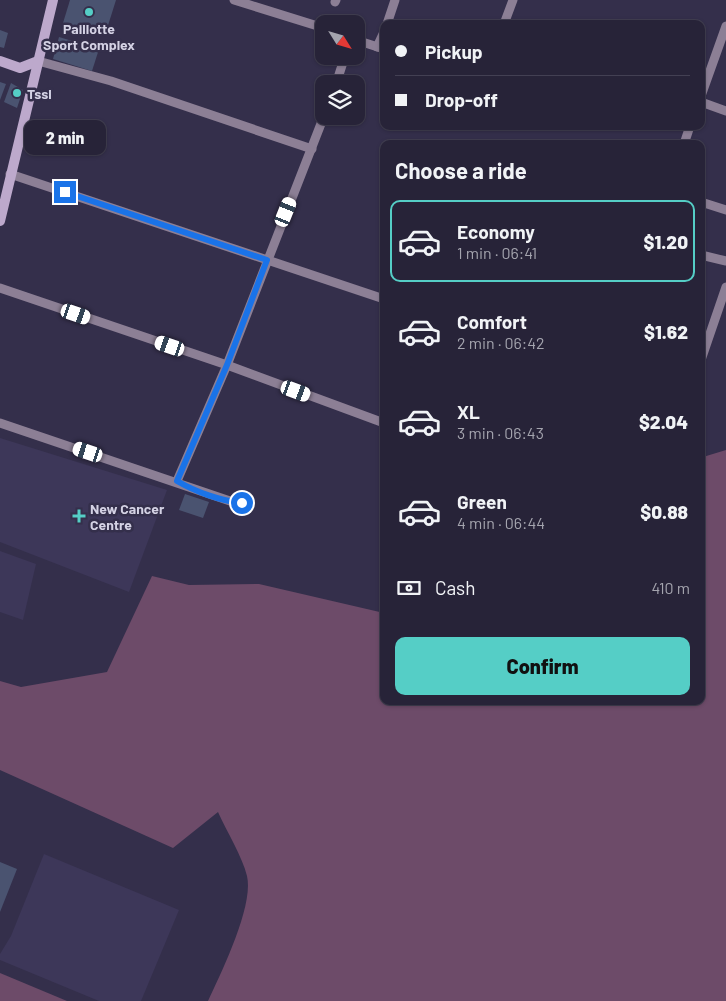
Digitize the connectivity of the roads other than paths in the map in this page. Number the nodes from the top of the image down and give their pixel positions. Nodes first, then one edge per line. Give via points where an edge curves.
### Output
1 (53, 0) edge
2 (234, 0) edge
3 (395, 0) edge
4 (513, 0) edge
5 (388, 20) edge
6 (506, 20) edge
7 (315, 25) edge
8 (726, 26) edge
9 (365, 43) edge
10 (380, 48) edge
11 (0, 61) edge
12 (38, 61) junction
13 (20, 68) junction
14 (705, 85) edge
15 (31, 90) junction
16 (705, 103) edge
17 (726, 111) edge
18 (321, 125) edge
19 (312, 149) junction
20 (10, 174) junction
21 (705, 203) edge
22 (726, 210) edge
23 (0, 221) edge
24 (705, 256) edge
25 (267, 260) junction
26 (726, 261) edge
27 (726, 287) edge
28 (0, 288) edge
29 (380, 298) edge
30 (705, 348) edge
31 (227, 365) junction
32 (380, 422) edge
33 (0, 423) edge
34 (177, 481) junction
35 (242, 503) dead end

1 - 12 main road
2 - 7 street
3 - 5 street
4 - 6 street
8 - 14 street
9 - 10 street
11 - 13 main road
12 - 13 main road
12 - 15 main road
12 - 19 street via 112,81
13 - 15 main road
15 - 20 main road
16 - 17 street
18 - 19 street
19 - 25 street
20 - 23 main road
20 - 25 street
21 - 22 street
24 - 26 street
25 - 29 street
25 - 31 street
27 - 30 street
28 - 31 street
31 - 32 street
31 - 34 street
33 - 34 street
34 - 35 street

